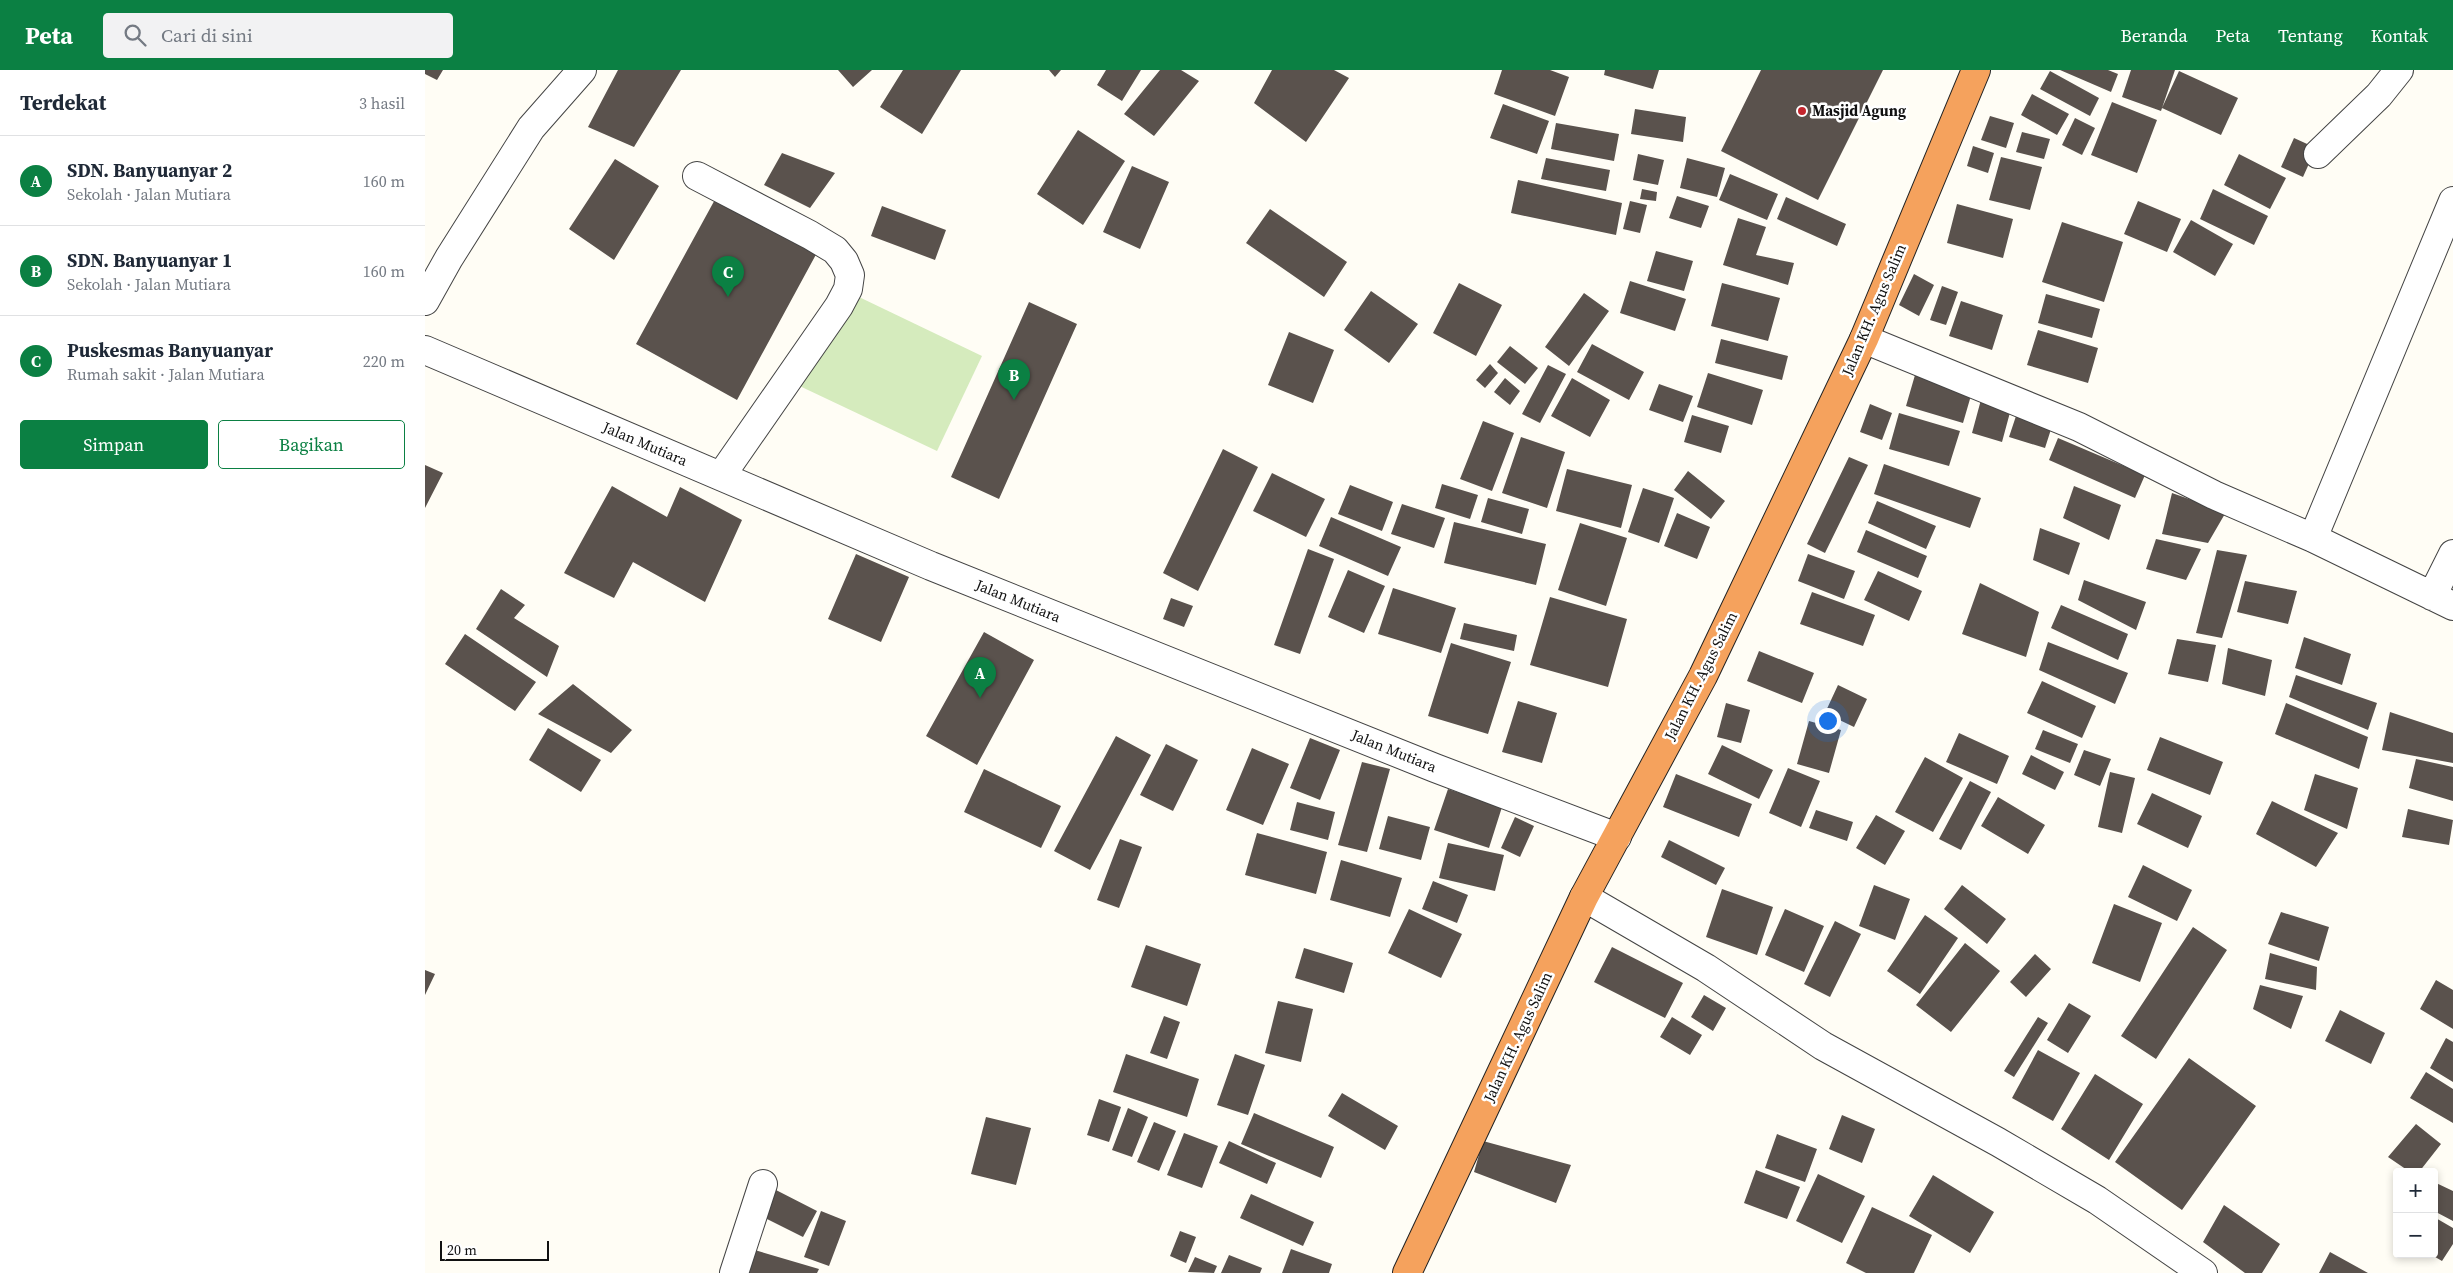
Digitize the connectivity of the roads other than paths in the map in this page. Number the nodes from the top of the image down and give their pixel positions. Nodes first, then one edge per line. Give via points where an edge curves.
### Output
1 (582, 70) edge
2 (1976, 70) edge
3 (2399, 70) edge
4 (2318, 154) dead end
5 (697, 176) dead end
6 (2453, 201) edge
7 (425, 301) edge
8 (1864, 339) junction
9 (425, 350) edge
10 (721, 476) junction
11 (2313, 538) junction
12 (2453, 554) edge
13 (2443, 601) edge
14 (1617, 836) junction
15 (1584, 897) junction
16 (763, 1184) dead end
17 (734, 1273) edge
18 (1407, 1273) edge
19 (2203, 1273) edge

1 - 7 street via 531,128
2 - 8 highway, Jalan KH. Agus Salim
3 - 4 street via 2379,95
5 - 10 street via 835,250 845,261 850,275 849,289 839,306
6 - 11 street
8 - 11 street via 2079,427 2214,494
8 - 14 highway, Jalan KH. Agus Salim via 1703,676
9 - 10 street, Jalan Mutiara
10 - 14 street, Jalan Mutiara via 931,566 1435,768
11 - 13 street
12 - 13 street
14 - 15 highway, Jalan KH. Agus Salim
15 - 18 highway, Jalan KH. Agus Salim
15 - 19 street via 1705,968 1823,1046 1999,1142 2097,1200
16 - 17 street

